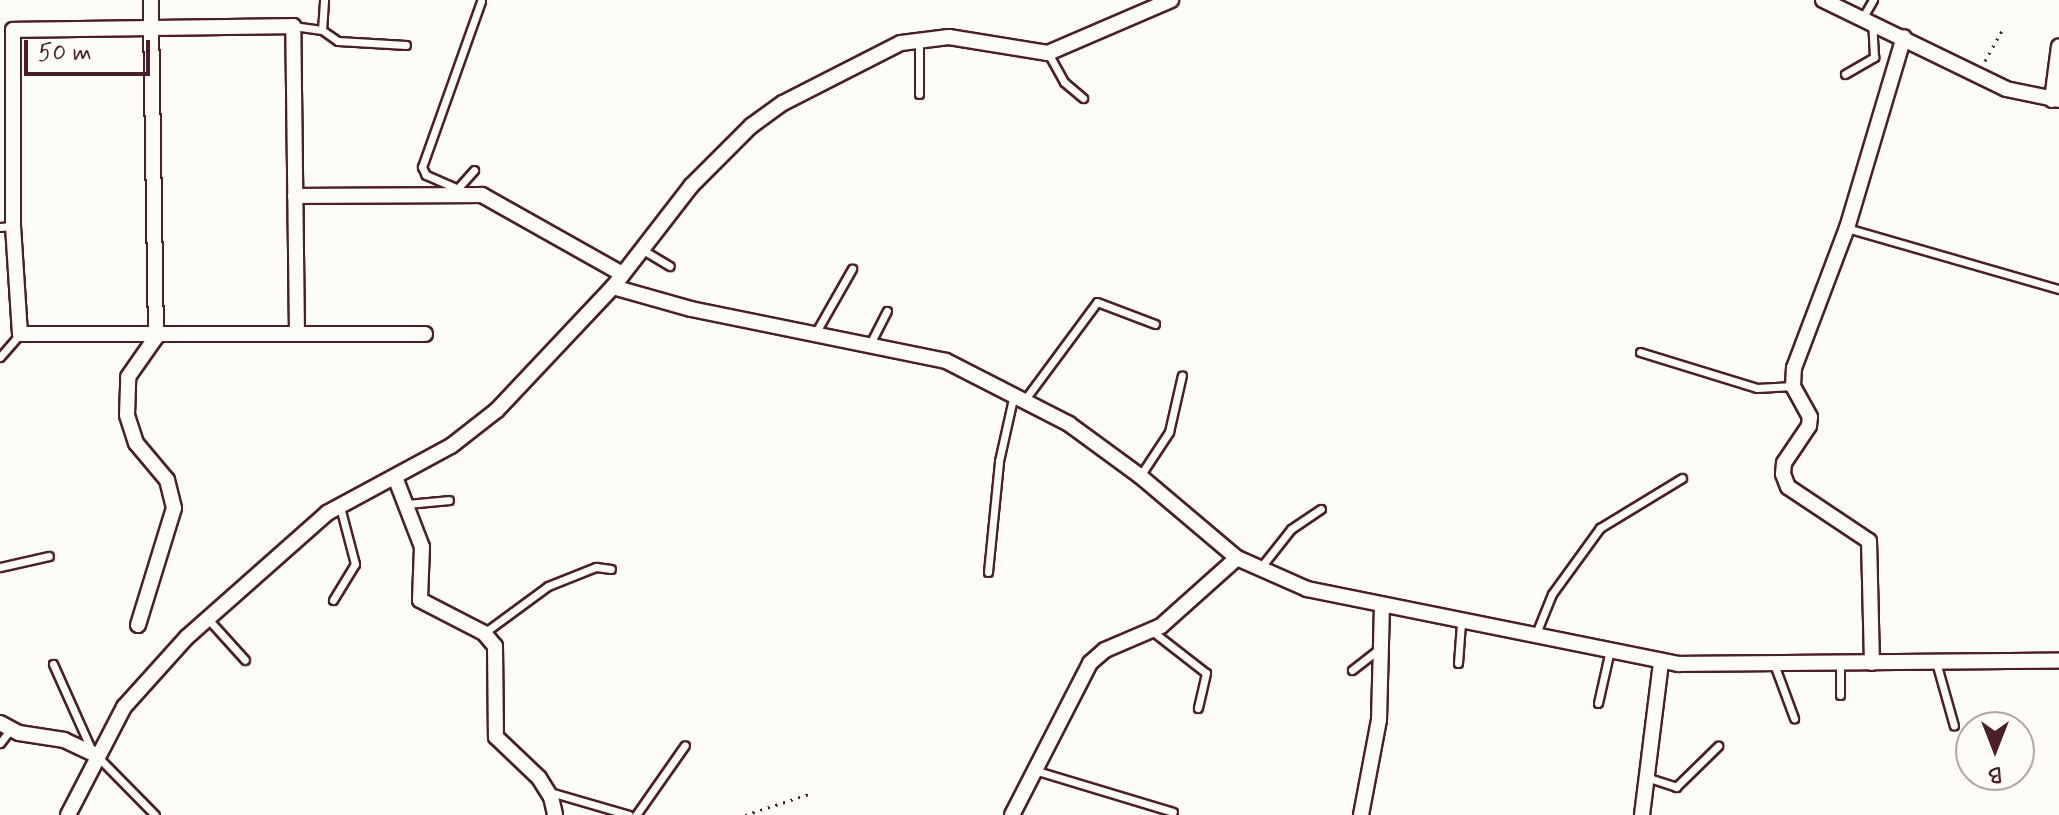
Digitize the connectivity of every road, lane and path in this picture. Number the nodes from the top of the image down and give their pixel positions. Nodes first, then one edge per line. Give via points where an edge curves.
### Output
1 (151, 0) edge
2 (324, 0) edge
3 (1171, 0) edge
4 (1823, 0) edge
5 (1873, 0) edge
6 (481, 1) edge
7 (1867, 19) junction
8 (293, 26) junction
9 (2004, 27) dead end
10 (153, 29) junction
11 (6, 30) edge
12 (322, 30) junction
13 (1904, 37) junction
14 (919, 39) junction
15 (406, 45) dead end
16 (2059, 46) edge
17 (1048, 53) junction
18 (1845, 74) dead end
19 (1980, 76) junction
20 (919, 94) dead end
21 (1083, 98) dead end
22 (2056, 100) edge
23 (474, 170) dead end
24 (462, 191) junction
25 (295, 196) junction
26 (6, 227) edge
27 (1847, 228) junction
28 (643, 250) junction
29 (670, 266) dead end
30 (852, 269) dead end
31 (622, 274) junction
32 (613, 287) junction
33 (2059, 289) edge
34 (887, 311) dead end
35 (1155, 324) dead end
36 (816, 332) junction
37 (20, 334) junction
38 (297, 334) junction
39 (425, 334) dead end
40 (156, 337) junction
41 (871, 342) junction
42 (1640, 352) dead end
43 (0, 357) edge
44 (1182, 375) dead end
45 (1793, 386) junction
46 (1020, 395) junction
47 (1140, 476) junction
48 (395, 477) junction
49 (1682, 478) dead end
50 (449, 500) dead end
51 (408, 504) junction
52 (339, 505) junction
53 (1321, 509) dead end
54 (49, 556) dead end
55 (1237, 558) junction
56 (0, 567) edge
57 (611, 569) dead end
58 (1259, 569) junction
59 (988, 572) dead end
60 (333, 600) dead end
61 (1382, 607) junction
62 (208, 619) junction
63 (1461, 623) junction
64 (138, 625) dead end
65 (1152, 631) junction
66 (484, 633) junction
67 (1534, 638) junction
68 (1378, 650) junction
69 (1609, 654) junction
70 (245, 660) dead end
71 (2059, 661) edge
72 (1936, 662) junction
73 (1458, 663) dead end
74 (1661, 663) junction
75 (1840, 663) junction
76 (1872, 663) junction
77 (53, 664) dead end
78 (1774, 664) junction
79 (1352, 670) dead end
80 (1840, 695) dead end
81 (1598, 703) dead end
82 (1198, 708) dead end
83 (1794, 718) dead end
84 (1954, 726) dead end
85 (5, 727) edge
86 (0, 743) edge
87 (685, 745) dead end
88 (1718, 746) dead end
89 (94, 753) junction
90 (1034, 770) junction
91 (1646, 777) junction
92 (548, 792) junction
93 (809, 794) dead end
94 (1173, 812) dead end
95 (68, 815) edge
96 (155, 815) edge
97 (555, 815) edge
98 (629, 815) edge
99 (636, 815) edge
100 (745, 815) edge
101 (1012, 815) edge
102 (1361, 815) edge
103 (1642, 815) edge

1 - 10 street
2 - 12 lane
3 - 17 street
4 - 7 street
5 - 7 lane
6 - 24 lane via 422,167 426,175
7 - 13 street
7 - 18 lane via 1874,57
8 - 10 street
8 - 12 lane
8 - 25 street
9 - 19 path
10 - 11 street
10 - 40 street
11 - 26 street
12 - 15 lane via 338,41
13 - 19 street
13 - 27 street
14 - 17 street via 949,37
14 - 20 lane
14 - 28 street via 869,56 751,126 691,186
16 - 22 street
17 - 21 lane via 1064,82
19 - 22 street via 2006,89
23 - 24 lane
24 - 25 street
24 - 31 street via 505,204
25 - 38 street
26 - 37 street
27 - 33 lane
27 - 45 street via 1794,368
28 - 29 lane
28 - 31 street
30 - 36 lane
31 - 32 street
32 - 36 street via 691,309
32 - 48 street via 497,410 451,446
34 - 41 lane
35 - 46 lane via 1097,302
36 - 41 street
37 - 40 street
37 - 43 lane
38 - 39 street
38 - 40 street
40 - 64 street via 128,377 127,415 136,443 167,480 174,508
41 - 46 street via 946,361
42 - 45 lane via 1757,388
44 - 47 lane via 1166,439
45 - 76 street via 1810,417 1809,426 1784,463 1783,474 1788,487 1869,541
46 - 47 street
46 - 59 lane via 999,461
47 - 55 street
48 - 51 street
48 - 52 street
49 - 67 lane via 1600,528 1552,594
50 - 51 lane
51 - 66 street via 422,547 420,600
52 - 60 lane via 355,564
52 - 62 street
53 - 58 lane via 1291,529
54 - 56 lane
55 - 58 street
55 - 65 street
57 - 66 lane via 596,567 548,586
58 - 61 street via 1307,589
61 - 63 street
61 - 68 street
62 - 70 lane
62 - 89 street via 136,688
63 - 67 street
63 - 73 lane
65 - 82 lane via 1204,669
65 - 90 street via 1105,650 1090,663
66 - 92 street via 499,657 496,737
67 - 69 street
68 - 79 lane
68 - 102 street via 1379,720
69 - 74 street
69 - 81 lane
71 - 72 street
72 - 76 street
72 - 84 lane
74 - 78 street
74 - 91 street
75 - 76 street
75 - 78 street
75 - 80 lane
77 - 89 lane
78 - 83 lane
85 - 86 lane
85 - 89 street via 47,735
87 - 99 lane
88 - 91 lane via 1676,787
89 - 95 street
89 - 96 lane
90 - 94 lane
90 - 101 street
91 - 103 street
92 - 97 street
92 - 98 lane via 591,800
93 - 100 path

